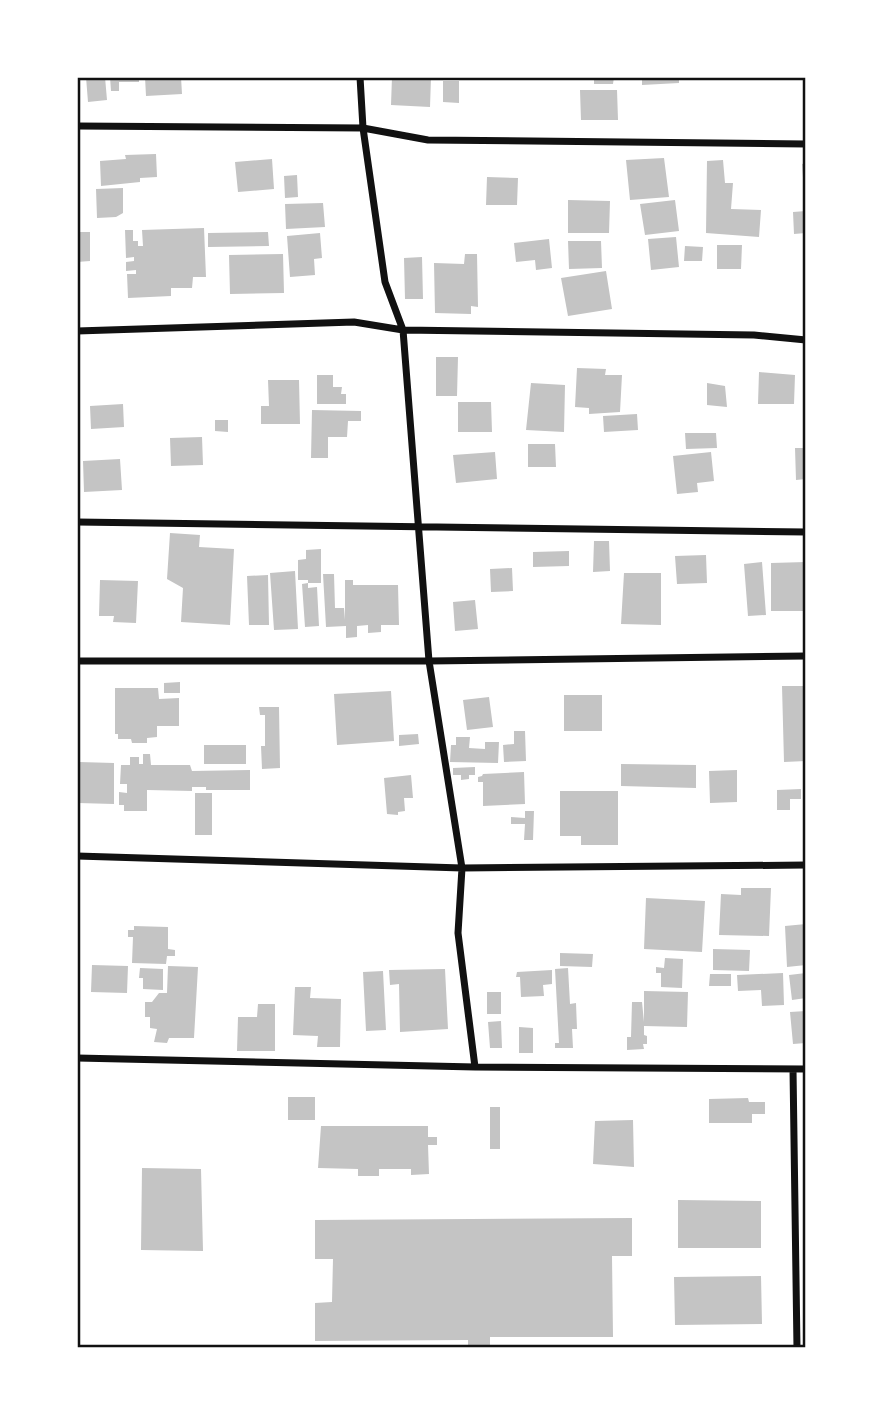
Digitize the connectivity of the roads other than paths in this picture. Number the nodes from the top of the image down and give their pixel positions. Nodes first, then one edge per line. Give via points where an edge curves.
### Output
1 (360, 77) edge
2 (77, 126) edge
3 (363, 128) junction
4 (806, 144) edge
5 (403, 330) junction
6 (77, 331) edge
7 (806, 340) edge
8 (77, 522) edge
9 (419, 525) junction
10 (806, 532) edge
11 (806, 656) edge
12 (77, 661) edge
13 (429, 662) junction
14 (77, 856) edge
15 (806, 865) edge
16 (462, 868) junction
17 (77, 1058) edge
18 (475, 1067) junction
19 (793, 1069) junction
20 (806, 1069) edge
21 (797, 1348) edge

1 - 3 street
2 - 3 street
3 - 4 street via 428,140
3 - 5 street via 385,282
5 - 6 street via 354,322
5 - 7 street via 754,335
5 - 9 street
8 - 9 street
9 - 10 street
9 - 13 street
11 - 13 street
12 - 13 street
13 - 16 street
14 - 16 street
15 - 16 street
16 - 18 street via 458,933
17 - 18 street
18 - 19 street
19 - 20 street
19 - 21 street

